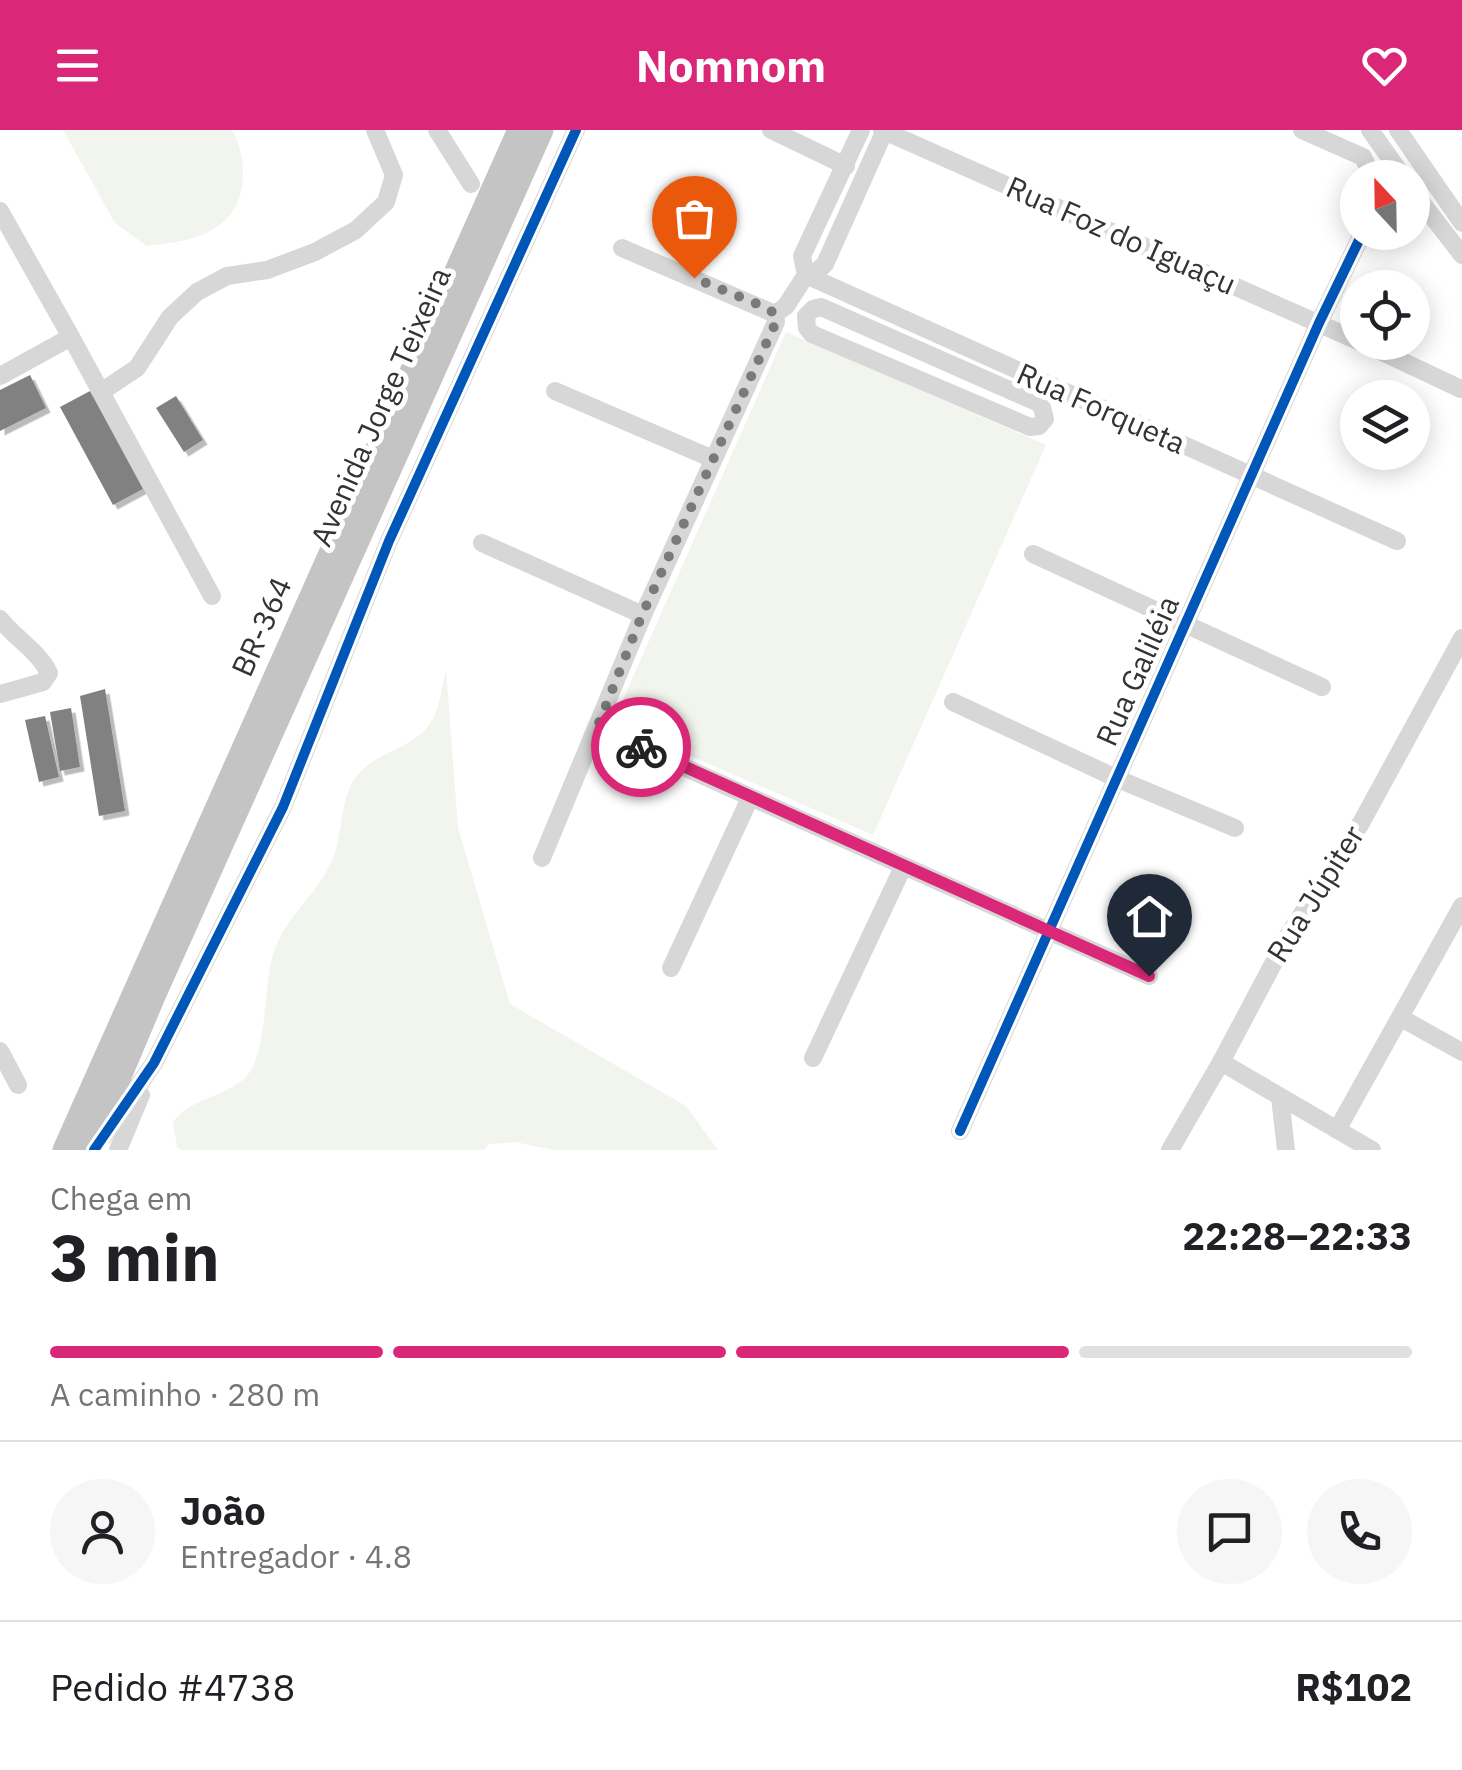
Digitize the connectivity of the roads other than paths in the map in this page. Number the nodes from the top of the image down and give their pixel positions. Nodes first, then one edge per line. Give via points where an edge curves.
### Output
1 (375, 130) edge
2 (437, 130) edge
3 (520, 130) edge
4 (541, 130) edge
5 (576, 130) edge
6 (771, 130) edge
7 (862, 130) edge
8 (884, 130) edge
9 (1302, 130) edge
10 (1370, 130) edge
11 (1398, 130) edge
12 (1365, 160) edge
13 (1391, 160) edge
14 (1418, 160) edge
15 (846, 166) junction
16 (1430, 177) edge
17 (472, 184) dead end
18 (0, 211) edge
19 (1430, 213) edge
20 (1462, 223) edge
21 (622, 248) dead end
22 (1354, 250) edge
23 (1462, 255) edge
24 (806, 275) junction
25 (880, 310) junction
26 (775, 314) junction
27 (1318, 323) junction
28 (870, 329) junction
29 (1340, 333) edge
30 (71, 337) junction
31 (842, 347) junction
32 (1398, 360) edge
33 (876, 361) junction
34 (0, 376) edge
35 (1461, 390) edge
36 (555, 391) dead end
37 (101, 392) junction
38 (714, 459) junction
39 (1252, 476) junction
40 (1397, 540) dead end
41 (482, 543) dead end
42 (1033, 554) dead end
43 (212, 596) dead end
44 (642, 615) junction
45 (0, 620) edge
46 (1186, 623) junction
47 (1462, 638) edge
48 (1322, 688) dead end
49 (0, 694) edge
50 (954, 702) dead end
51 (597, 728) junction
52 (1118, 778) junction
53 (750, 798) junction
54 (1236, 828) dead end
55 (542, 858) dead end
56 (903, 867) junction
57 (1462, 906) edge
58 (1047, 932) junction
59 (671, 968) dead end
60 (1149, 976) dead end
61 (1401, 1018) junction
62 (0, 1051) edge
63 (1462, 1052) edge
64 (813, 1058) dead end
65 (154, 1062) junction
66 (1221, 1062) junction
67 (18, 1085) dead end
68 (1280, 1097) junction
69 (960, 1130) dead end
70 (1337, 1130) junction
71 (64, 1150) edge
72 (91, 1150) edge
73 (118, 1150) edge
74 (1170, 1150) edge
75 (1286, 1150) edge
76 (1372, 1150) edge

1 - 37 street via 394,174 386,202 356,230 315,252 227,276 197,292 170,317 137,368
2 - 17 street
3 - 71 highway, BR-364 / BR-364
4 - 72 highway, Avenida Jorge Teixeira / BR-364
5 - 65 street via 389,541 284,808
6 - 15 street
7 - 15 street
8 - 24 street via 825,264
8 - 27 street, Rua Foz do Iguaçu
9 - 12 street
10 - 13 street
11 - 14 street
15 - 24 street via 802,256
16 - 20 street
18 - 30 street
19 - 23 street
21 - 26 street
22 - 27 street, Rua Galiléia
24 - 25 street, Rua Forqueta
24 - 26 street
25 - 28 street
25 - 39 street, Rua Forqueta
26 - 38 street
27 - 29 street, Rua Foz do Iguaçu
27 - 39 street, Rua Galiléia
28 - 31 street via 843,332
28 - 31 street via 812,309 809,331
28 - 33 street via 884,350
28 - 33 street via 1040,404 1045,418 1030,428
30 - 34 street
30 - 37 street
31 - 33 street
32 - 35 street, Rua Foz do Iguaçu
36 - 38 street
37 - 43 street
38 - 44 street
39 - 40 street, Rua Forqueta
39 - 46 street, Rua Galiléia
41 - 44 street
42 - 46 street
44 - 51 street
45 - 49 street via 49,673 43,682
46 - 48 street
46 - 52 street, Rua Galiléia
47 - 66 street, Rua Júpiter
50 - 52 street
51 - 53 street
51 - 55 street
52 - 54 street
52 - 58 street, Rua Galiléia
53 - 56 street
53 - 59 street
56 - 58 street
56 - 64 street
57 - 61 street
58 - 60 street
58 - 69 street, Rua Galiléia
61 - 63 street
61 - 70 street
62 - 67 street
65 - 72 street
65 - 73 street
66 - 68 street
66 - 74 street, Rua Júpiter
68 - 70 street
68 - 75 street
70 - 76 street

